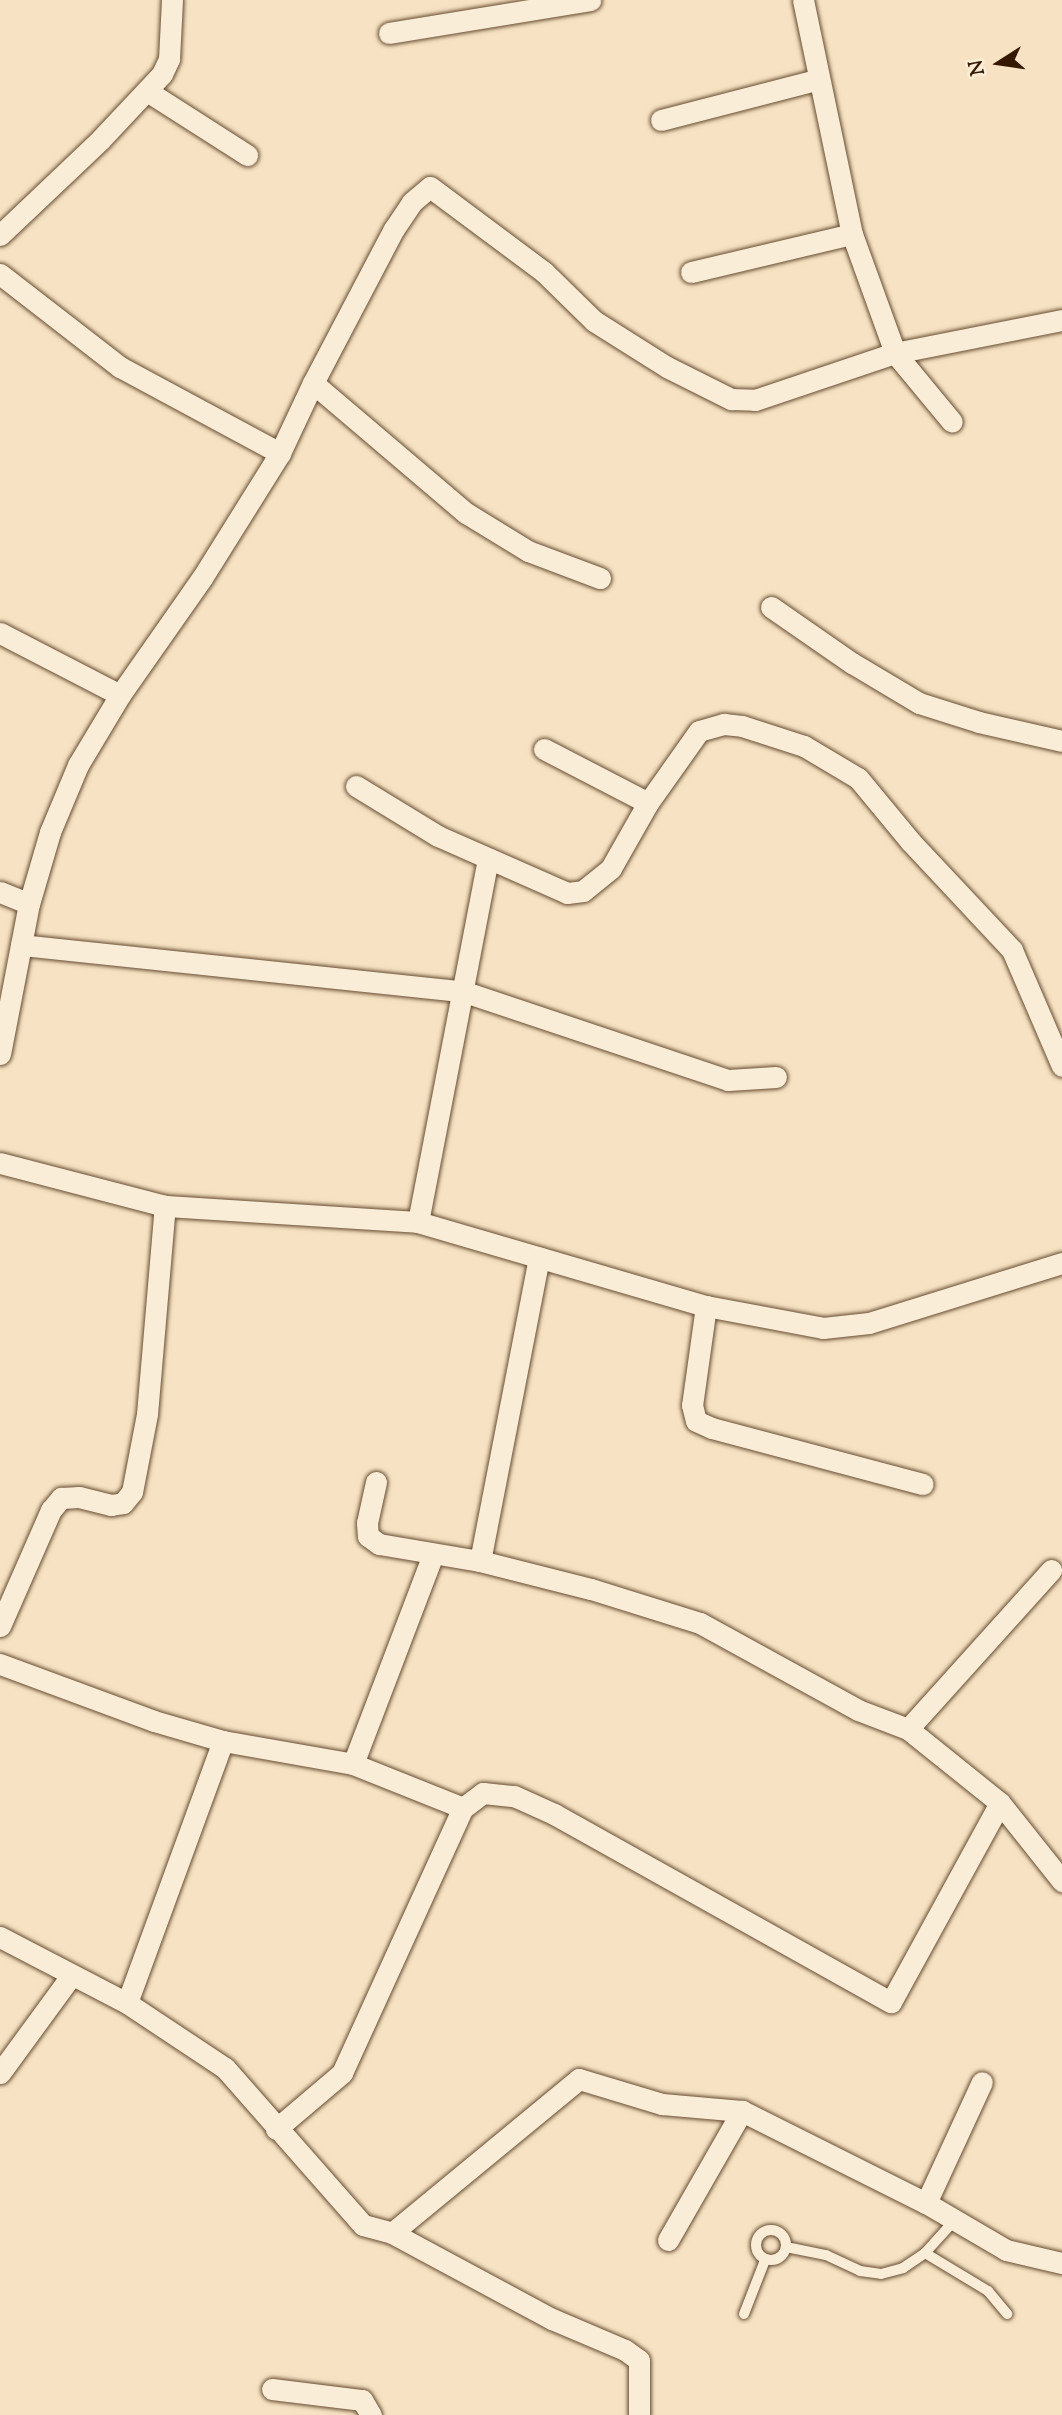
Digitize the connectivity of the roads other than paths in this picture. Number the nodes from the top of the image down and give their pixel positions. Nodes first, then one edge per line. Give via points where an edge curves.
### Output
1 (172, 0) edge
2 (590, 0) edge
3 (803, 0) edge
4 (389, 33) dead end
5 (819, 79) junction
6 (147, 91) junction
7 (661, 120) dead end
8 (247, 155) dead end
9 (852, 234) junction
10 (0, 235) edge
11 (691, 272) dead end
12 (0, 274) edge
13 (1062, 320) edge
14 (895, 353) junction
15 (313, 383) junction
16 (952, 422) dead end
17 (280, 453) junction
18 (600, 578) dead end
19 (771, 607) dead end
20 (0, 633) edge
21 (120, 695) junction
22 (1062, 741) edge
23 (544, 749) dead end
24 (356, 786) dead end
25 (648, 803) junction
26 (488, 859) junction
27 (0, 892) edge
28 (29, 904) junction
29 (21, 945) junction
30 (462, 991) junction
31 (0, 1054) edge
32 (1062, 1066) edge
33 (776, 1077) dead end
34 (0, 1163) edge
35 (165, 1206) junction
36 (418, 1222) junction
37 (539, 1258) junction
38 (1060, 1266) edge
39 (706, 1306) junction
40 (376, 1482) dead end
41 (923, 1484) dead end
42 (433, 1554) junction
43 (480, 1561) junction
44 (1051, 1570) dead end
45 (0, 1626) edge
46 (0, 1664) edge
47 (908, 1729) junction
48 (223, 1741) junction
49 (353, 1764) junction
50 (1000, 1803) junction
51 (463, 1808) junction
52 (1056, 1856) edge
53 (1062, 1881) edge
54 (0, 1937) edge
55 (71, 1976) junction
56 (127, 2003) junction
57 (0, 2073) edge
58 (982, 2082) dead end
59 (742, 2110) junction
60 (276, 2129) junction
61 (926, 2203) junction
62 (954, 2221) junction
63 (392, 2233) junction
64 (668, 2240) dead end
65 (786, 2247) junction
66 (925, 2253) junction
67 (765, 2260) junction
68 (1062, 2263) edge
69 (744, 2314) dead end
70 (1007, 2314) dead end
71 (272, 2389) dead end
72 (371, 2415) edge
73 (639, 2415) edge

1 - 6 street via 170,59
2 - 4 street
3 - 5 street
5 - 7 street
5 - 9 street
6 - 8 street
6 - 10 street
9 - 11 street
9 - 14 street
12 - 17 street via 120,368
13 - 14 street
14 - 15 street via 755,400 731,399 667,367 594,321 544,272 430,187 412,202 394,229
14 - 16 street
15 - 17 street
15 - 18 street via 466,513 528,551
17 - 21 street via 202,578
19 - 22 street via 919,703
20 - 21 street
21 - 28 street via 78,765 50,832
23 - 25 street
24 - 26 street via 438,836
25 - 26 street via 611,869 583,891 567,893
25 - 32 street via 699,731 708,727 743,726 804,746 837,764 858,778 1012,950
26 - 30 street
27 - 28 street
28 - 29 street
29 - 30 street
29 - 31 street
30 - 33 street via 728,1080
30 - 36 street
34 - 35 street
35 - 36 street
35 - 45 street via 147,1414 132,1492 123,1503 111,1505 61,1498 51,1510
36 - 37 street
37 - 39 street
37 - 43 street
38 - 39 street via 869,1323 824,1328
39 - 41 street via 692,1405 696,1421
40 - 42 street via 368,1536 379,1544
42 - 43 street
42 - 49 street
43 - 47 street via 700,1623 858,1710
44 - 47 street
46 - 48 street via 154,1721
47 - 50 street
48 - 49 street
48 - 56 street
49 - 51 street
50 - 51 street via 891,2002 641,1860 514,1796 483,1793
50 - 52 street
51 - 60 street via 342,2073
52 - 53 street
54 - 55 street
55 - 56 street
55 - 57 street
56 - 60 street via 225,2068
58 - 61 street
59 - 61 street
59 - 63 street via 662,2104 579,2079
59 - 64 street
60 - 63 street via 363,2225
61 - 62 street
62 - 66 lane
62 - 68 street via 1006,2250
63 - 73 street via 639,2360
65 - 66 lane via 881,2274 903,2268
65 - 67 lane via 774,2260
65 - 67 lane via 777,2231 767,2231 756,2244
66 - 70 lane via 988,2291
67 - 69 lane
71 - 72 street via 362,2400

